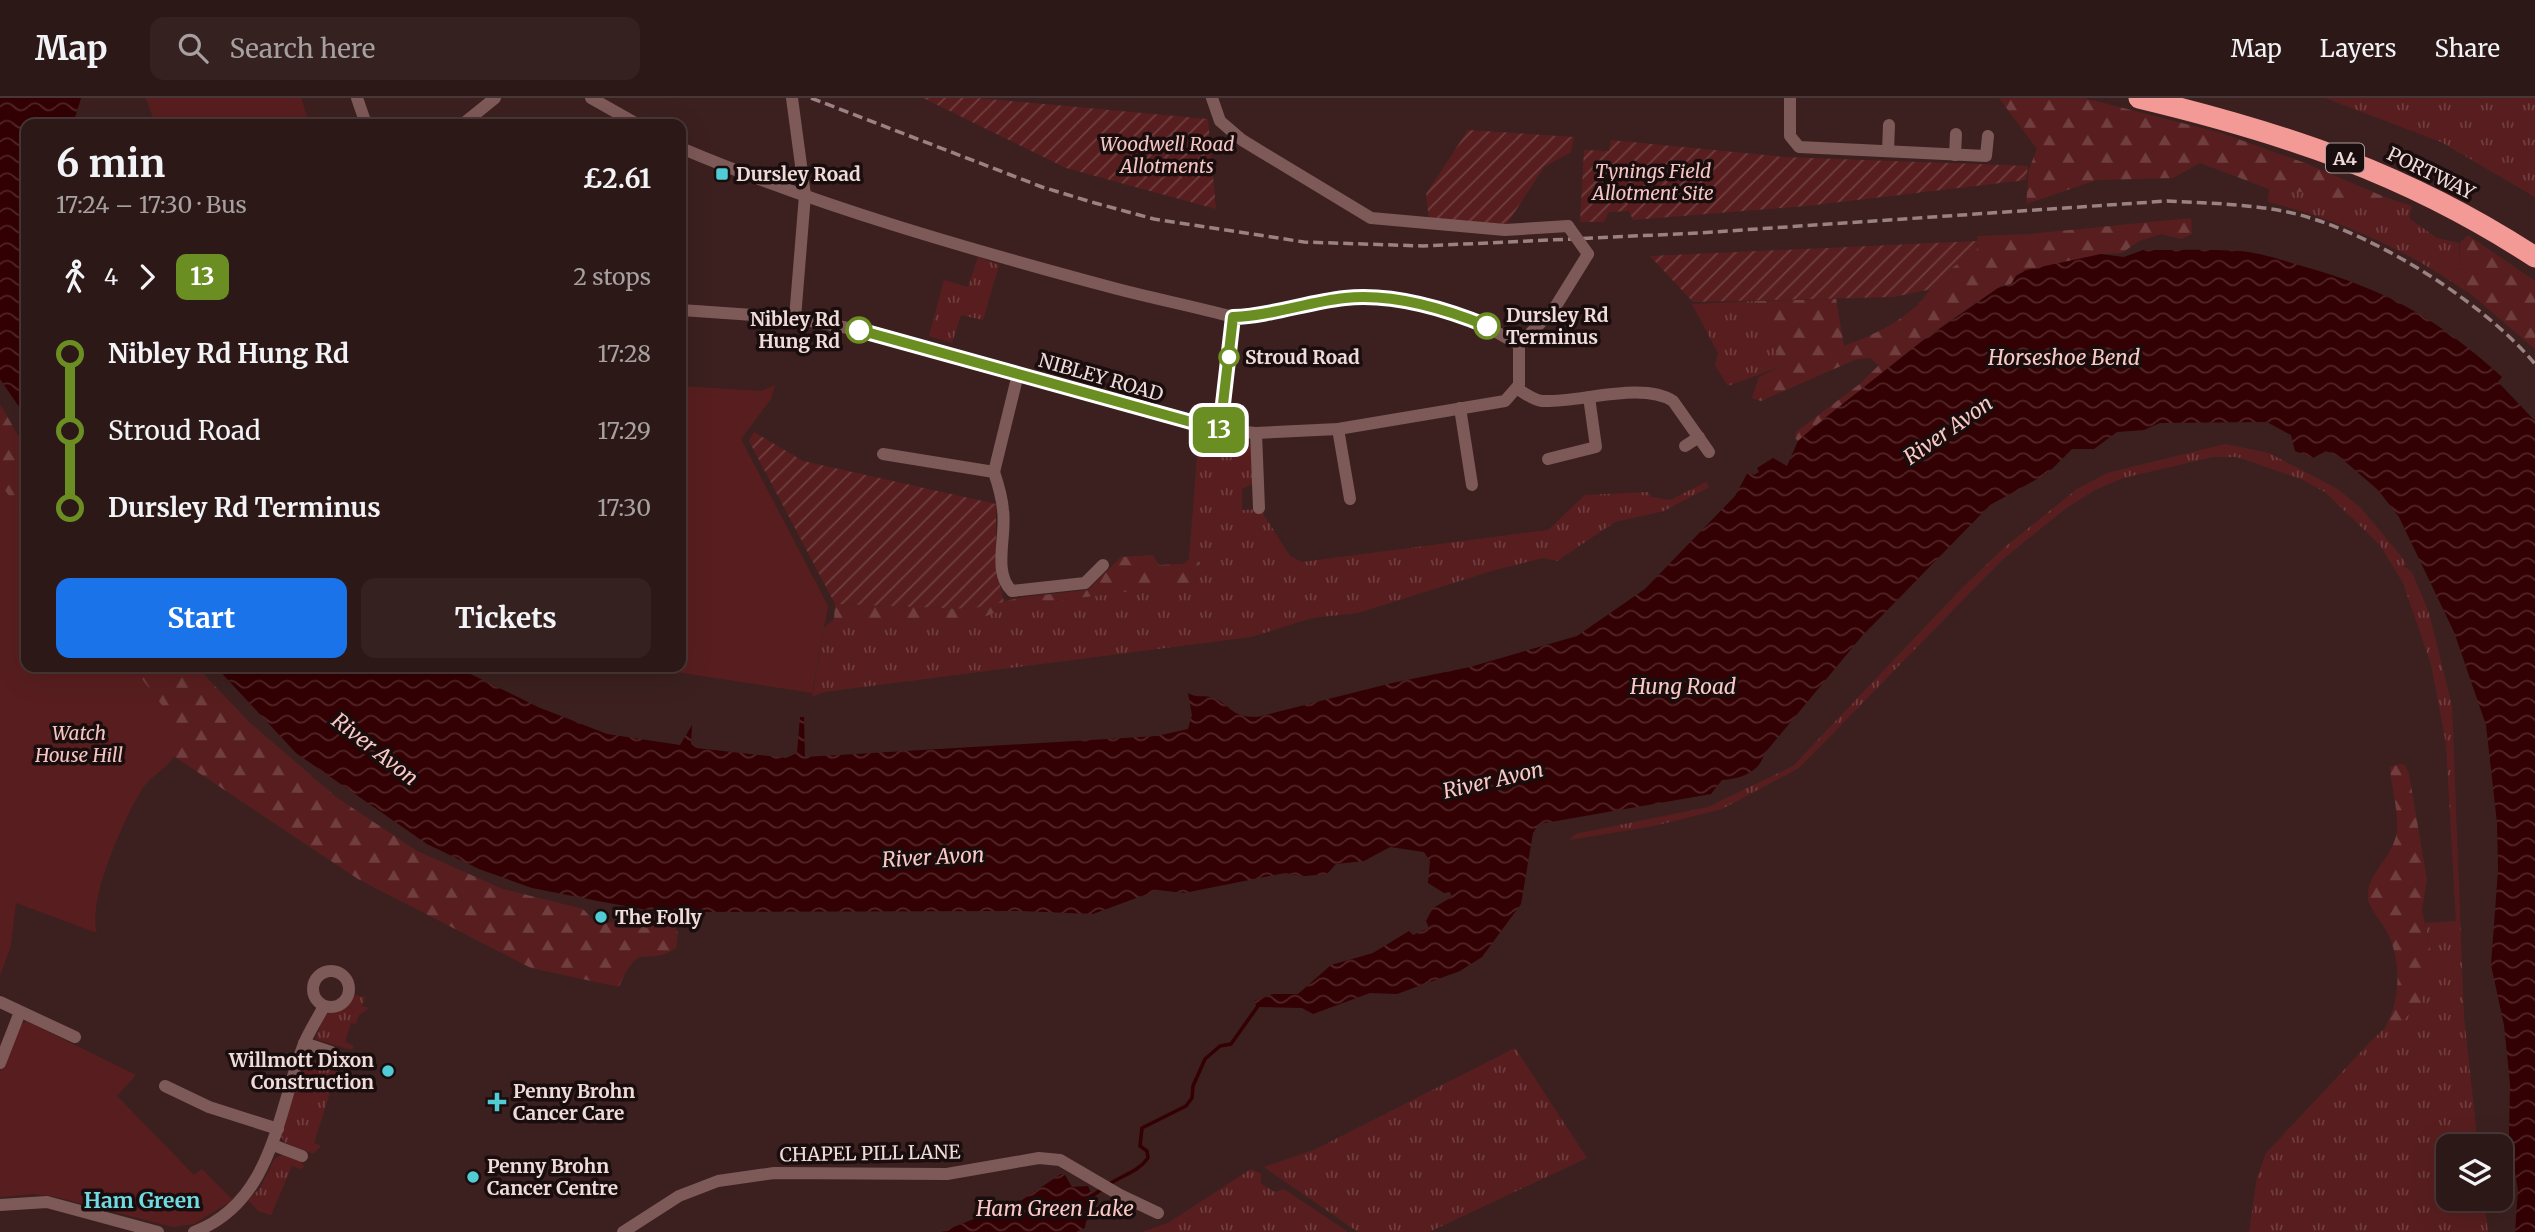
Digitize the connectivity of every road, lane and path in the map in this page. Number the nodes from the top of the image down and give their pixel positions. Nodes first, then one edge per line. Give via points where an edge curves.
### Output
1 (357, 98) edge
2 (495, 98) edge
3 (591, 98) edge
4 (1212, 98) edge
5 (1790, 98) edge
6 (2139, 98) edge
7 (792, 100) edge
8 (364, 119) edge
9 (469, 119) edge
10 (628, 119) edge
11 (1889, 125) dead end
12 (1956, 134) dead end
13 (1988, 136) dead end
14 (686, 150) edge
15 (1888, 151) junction
16 (1955, 155) junction
17 (805, 195) junction
18 (2535, 257) edge
19 (686, 310) edge
20 (1233, 317) junction
21 (795, 318) junction
22 (1519, 345) junction
23 (1018, 374) junction
24 (1517, 389) junction
25 (1589, 397) junction
26 (1460, 408) junction
27 (1338, 429) junction
28 (1220, 430) junction
29 (1256, 433) junction
30 (1699, 437) junction
31 (1685, 446) dead end
32 (1709, 452) dead end
33 (883, 454) dead end
34 (1548, 459) dead end
35 (994, 472) junction
36 (1472, 485) dead end
37 (1350, 499) dead end
38 (1259, 508) dead end
39 (1103, 565) dead end
40 (0, 1002) edge
41 (324, 1006) dead end
42 (20, 1012) junction
43 (75, 1037) dead end
44 (304, 1043) junction
45 (331, 1052) dead end
46 (0, 1063) edge
47 (165, 1086) dead end
48 (278, 1129) junction
49 (273, 1145) junction
50 (302, 1156) dead end
51 (0, 1205) edge
52 (1158, 1213) dead end
53 (217, 1228) edge
54 (158, 1232) edge
55 (194, 1232) edge
56 (623, 1232) edge

1 - 8 street
2 - 9 street
3 - 10 street
4 - 22 street, bridge via 1220,121 1242,140 1371,218 1505,230 1567,226 1588,254 1554,309
5 - 15 street via 1790,136 1800,147
6 - 18 highway, PORTWAY / A4 via 2323,149 2416,188
7 - 17 street
11 - 15 street
12 - 16 street
13 - 16 street via 1986,156
14 - 17 street
15 - 16 street
17 - 20 street via 1002,256
17 - 21 street
19 - 21 street, NIBLEY ROAD
20 - 22 street via 1346,298 1381,299 1459,315
20 - 28 street
21 - 23 street, NIBLEY ROAD via 880,334
22 - 24 street
23 - 28 street, NIBLEY ROAD
23 - 35 street
24 - 25 street via 1543,401
24 - 26 street, NIBLEY ROAD via 1505,401
25 - 30 street via 1666,396
25 - 34 street via 1596,447
26 - 27 street, NIBLEY ROAD
26 - 36 street
27 - 29 street, NIBLEY ROAD
27 - 37 street
28 - 29 street, NIBLEY ROAD
29 - 38 street
30 - 31 street
30 - 32 street
33 - 35 street
35 - 39 street via 1004,512 1002,573 1012,591 1085,583
40 - 42 street
41 - 44 street
42 - 43 street
42 - 46 street
44 - 45 street
44 - 48 street
47 - 48 street via 209,1107
48 - 49 street
49 - 50 street
49 - 53 street via 253,1184
51 - 54 street via 47,1202
52 - 56 street, CHAPEL PILL LANE via 1053,1158 947,1174 745,1176 698,1187
53 - 55 street

